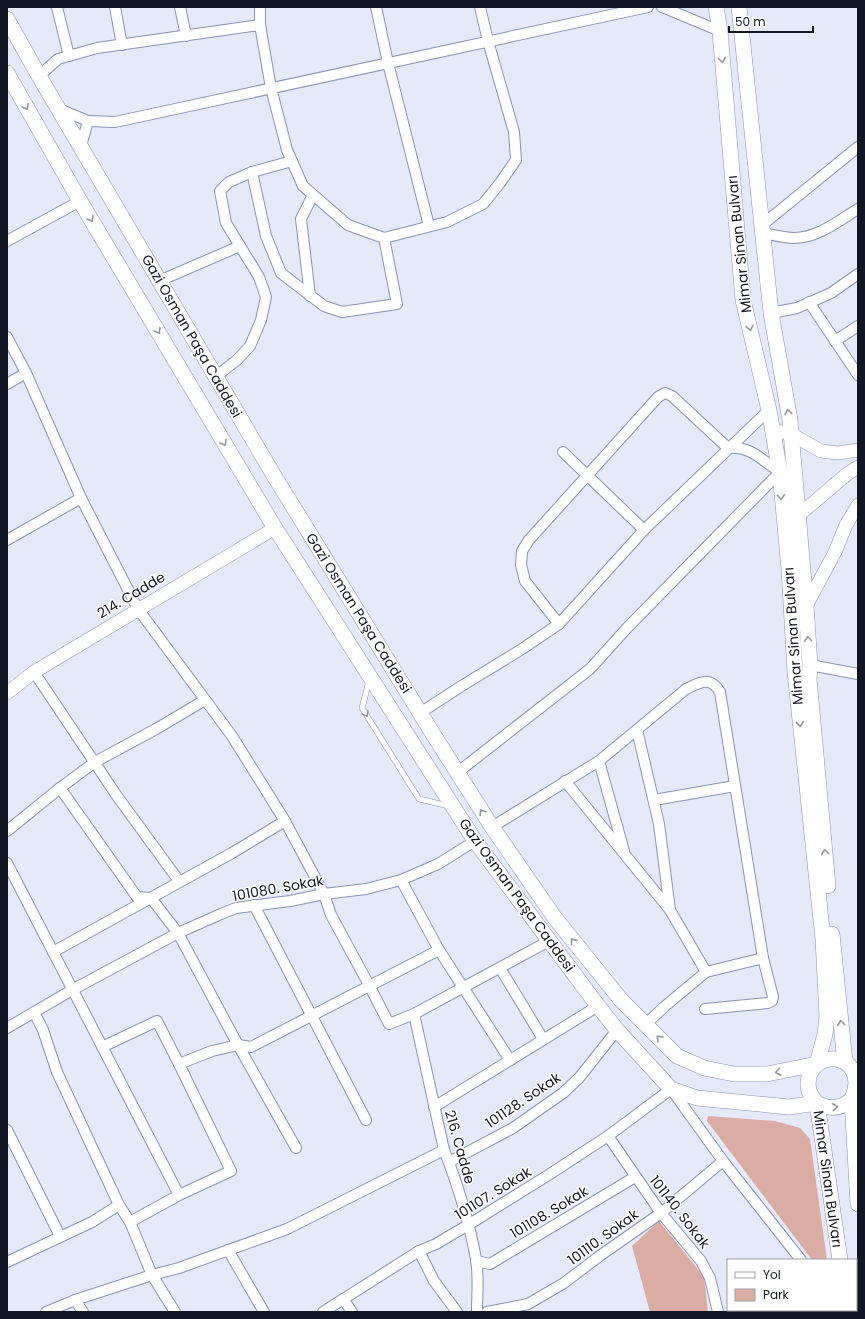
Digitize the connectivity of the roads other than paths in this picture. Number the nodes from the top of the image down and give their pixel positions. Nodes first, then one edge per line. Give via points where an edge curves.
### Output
1 (57, 7) edge
2 (115, 7) edge
3 (180, 7) edge
4 (260, 7) edge
5 (376, 7) edge
6 (480, 7) edge
7 (648, 7) edge
8 (662, 7) edge
9 (716, 7) edge
10 (739, 7) edge
11 (7, 19) edge
12 (260, 25) junction
13 (720, 31) junction
14 (186, 36) junction
15 (488, 41) junction
16 (122, 45) junction
17 (69, 56) junction
18 (388, 63) junction
19 (7, 73) edge
20 (39, 76) junction
21 (271, 88) junction
22 (59, 109) junction
23 (88, 121) junction
24 (81, 146) junction
25 (858, 147) edge
26 (292, 161) junction
27 (252, 172) junction
28 (313, 195) junction
29 (80, 201) junction
30 (858, 209) edge
31 (429, 226) junction
32 (763, 229) junction
33 (384, 238) junction
34 (7, 241) edge
35 (240, 246) junction
36 (858, 274) edge
37 (159, 281) junction
38 (310, 296) junction
39 (809, 302) junction
40 (771, 313) junction
41 (858, 326) edge
42 (7, 337) edge
43 (835, 341) junction
44 (26, 373) junction
45 (858, 375) edge
46 (215, 377) junction
47 (7, 384) edge
48 (769, 410) junction
49 (773, 430) junction
50 (791, 434) junction
51 (728, 448) junction
52 (858, 450) edge
53 (563, 452) dead end
54 (858, 467) edge
55 (780, 472) junction
56 (587, 475) junction
57 (795, 480) junction
58 (81, 498) junction
59 (858, 505) edge
60 (798, 516) junction
61 (275, 528) junction
62 (644, 530) junction
63 (784, 530) junction
64 (7, 540) edge
65 (806, 606) junction
66 (138, 610) junction
67 (560, 624) junction
68 (810, 665) junction
69 (34, 672) junction
70 (858, 674) edge
71 (370, 677) junction
72 (7, 693) edge
73 (205, 700) junction
74 (420, 713) junction
75 (637, 730) junction
76 (599, 761) junction
77 (95, 762) junction
78 (458, 772) junction
79 (565, 781) junction
80 (735, 786) junction
81 (60, 788) junction
82 (654, 800) junction
83 (454, 807) junction
84 (285, 821) junction
85 (492, 827) junction
86 (7, 831) edge
87 (475, 841) junction
88 (625, 856) junction
89 (7, 863) edge
90 (400, 880) junction
91 (179, 881) junction
92 (324, 894) junction
93 (151, 898) junction
94 (254, 905) junction
95 (670, 910) junction
96 (178, 934) junction
97 (549, 941) junction
98 (439, 950) junction
99 (53, 952) junction
100 (763, 958) junction
101 (500, 968) junction
102 (706, 972) junction
103 (369, 985) junction
104 (463, 987) junction
105 (72, 990) junction
106 (598, 1006) junction
107 (705, 1009) dead end
108 (34, 1012) junction
109 (414, 1014) junction
110 (311, 1016) junction
111 (645, 1025) junction
112 (7, 1028) edge
113 (617, 1030) junction
114 (543, 1039) junction
115 (238, 1045) junction
116 (102, 1047) junction
117 (510, 1060) junction
118 (852, 1061) edge
119 (179, 1064) junction
120 (817, 1064) junction
121 (671, 1088) junction
122 (855, 1096) edge
123 (817, 1103) junction
124 (434, 1107) junction
125 (366, 1120) dead end
126 (7, 1130) edge
127 (608, 1136) junction
128 (296, 1148) dead end
129 (444, 1150) junction
130 (723, 1161) junction
131 (449, 1162) junction
132 (635, 1176) junction
133 (179, 1196) junction
134 (858, 1204) edge
135 (119, 1205) junction
136 (661, 1213) junction
137 (130, 1222) junction
138 (468, 1225) junction
139 (60, 1236) junction
140 (228, 1250) junction
141 (419, 1252) junction
142 (800, 1259) edge
143 (840, 1259) edge
144 (476, 1261) junction
145 (7, 1262) edge
146 (152, 1275) junction
147 (343, 1299) junction
148 (75, 1300) junction
149 (46, 1312) edge
150 (83, 1312) edge
151 (175, 1312) edge
152 (264, 1312) edge
153 (323, 1312) edge
154 (352, 1312) edge
155 (457, 1312) edge
156 (477, 1312) edge
157 (487, 1312) edge
158 (718, 1312) edge

1 - 17 street
2 - 16 street
3 - 14 street
4 - 12 street
5 - 18 street
6 - 15 street
7 - 15 street
8 - 13 street
9 - 13 main road, Mimar Sinan Bulvarı
10 - 32 main road, Mimar Sinan Bulvarı
11 - 20 main road, Gazi Osman Paşa Caddesi
12 - 14 street
12 - 21 street
13 -> 48 main road, Mimar Sinan Bulvarı via 743,300
14 - 16 street
15 - 18 street
15 - 31 street via 514,132 516,160 483,204 447,222
16 - 17 street via 97,48
17 - 20 street via 58,59
18 - 21 street
18 - 31 street
19 -> 29 main road, Gazi Osman Paşa Caddesi
20 - 22 main road, Gazi Osman Paşa Caddesi
21 - 23 street via 115,122
21 - 26 street
22 - 23 street
22 - 24 main road, Gazi Osman Paşa Caddesi
23 - 24 street
24 - 37 main road, Gazi Osman Paşa Caddesi
25 - 32 street
26 - 27 street
26 - 28 street via 303,186
27 - 35 street via 229,182 220,191 226,223
27 - 38 street via 266,236 281,273
28 - 33 street via 348,225
28 - 38 street via 301,219
29 - 34 street
29 -> 61 main road, Gazi Osman Paşa Caddesi
30 - 32 street via 812,236 793,238
31 - 33 street
32 - 40 main road, Mimar Sinan Bulvarı
33 - 38 street via 397,304 342,312 324,306
35 - 37 street
35 - 46 street via 259,277 266,297 261,320 250,346
36 - 39 street via 831,293
37 - 46 main road, Gazi Osman Paşa Caddesi
39 - 40 street via 797,308
39 - 43 street
50 -> 40 main road, Mimar Sinan Bulvarı
41 - 43 street
42 - 44 street
43 - 45 street
44 - 47 street
44 - 58 street
46 - 74 main road, Gazi Osman Paşa Caddesi
48 - 49 main road, Mimar Sinan Bulvarı
48 - 51 street
49 - 50 street
49 - 55 main road, Mimar Sinan Bulvarı
50 - 52 street via 821,451 838,453
50 - 57 main road, Mimar Sinan Bulvarı
51 - 55 street via 738,447 752,452
51 - 56 street via 672,396 665,393 658,397
51 - 62 street
53 - 56 street
54 - 60 street
55 - 57 street
55 -> 63 main road, Mimar Sinan Bulvarı
55 - 78 street via 590,669
56 - 62 street
56 - 67 street via 522,551 520,565 525,581
57 - 60 main road, Mimar Sinan Bulvarı
58 - 64 street
58 - 66 street
59 - 65 street
60 - 63 street
60 - 65 main road, Mimar Sinan Bulvarı
61 - 66 street, 214. Cadde
61 - 71 main road, Gazi Osman Paşa Caddesi
62 - 67 street
63 -> 120 main road, Mimar Sinan Bulvarı via 789,569 794,672 823,939 827,1016
68 -> 65 main road, Mimar Sinan Bulvarı
66 - 69 street, 214. Cadde
66 - 73 street
67 - 74 street
68 - 70 street
118 -> 68 main road, Mimar Sinan Bulvarı via 828,884 809,679
69 - 72 street, 214. Cadde
69 - 77 street
71 - 83 main road, Gazi Osman Paşa Caddesi
71 -> 83 lane via 362,708 419,799
73 - 77 street
73 - 84 street via 232,736
74 - 78 main road, Gazi Osman Paşa Caddesi
75 - 76 street
75 - 80 street via 686,690 700,682 709,681 720,692
75 - 82 street
76 - 79 street
76 - 88 street
77 - 81 street
77 - 91 street
85 -> 78 main road, Gazi Osman Paşa Caddesi
79 - 85 street
79 - 88 street
80 - 82 street
80 - 100 street
81 - 86 street
81 - 93 street via 137,897
82 - 95 street
83 - 87 main road, Gazi Osman Paşa Caddesi
84 - 91 street
84 - 92 street
111 -> 85 main road, Gazi Osman Paşa Caddesi via 621,1000 555,918
87 - 90 street, 101080. Sokak via 438,864
87 - 97 main road, Gazi Osman Paşa Caddesi
88 - 95 street
89 - 99 street
90 - 92 street, 101080. Sokak via 366,889
90 - 98 street
91 - 93 street
92 - 94 street, 101080. Sokak
92 - 103 street via 330,914
93 - 96 street
93 - 99 street
94 - 96 street, 101080. Sokak via 236,908
94 - 110 street
95 - 102 street
96 - 105 street, 101080. Sokak
96 - 115 street
97 - 101 street
97 - 106 main road, Gazi Osman Paşa Caddesi
98 - 103 street
98 - 104 street
99 - 105 street
100 - 102 street
100 - 107 street via 772,1001
101 - 104 street
101 - 114 street
102 - 111 street
103 - 109 street via 389,1024
103 - 110 street
104 - 109 street
104 - 117 street
105 - 108 street, 101080. Sokak
105 - 116 street
106 - 113 main road, Gazi Osman Paşa Caddesi
106 - 114 street
108 - 112 street, 101080. Sokak
108 - 135 street via 57,1072
109 - 124 street, 216. Cadde
110 - 115 street via 251,1047
110 - 125 street
120 -> 111 main road, Gazi Osman Paşa Caddesi via 767,1074 734,1074 704,1068 677,1056
113 - 121 main road, Gazi Osman Paşa Caddesi
113 - 131 street, 101128. Sokak via 579,1078 563,1093 513,1128
114 - 117 street
115 - 119 street via 212,1051
115 - 128 street
116 - 119 street via 157,1021
116 - 133 street
117 - 124 street
118 - 120 main road via 830,1058
118 - 122 main road, Mimar Sinan Bulvarı via 857,1083
119 - 133 street via 231,1171
120 - 123 main road, Mimar Sinan Bulvarı via 809,1076 808,1084
121 - 123 main road, Gazi Osman Paşa Caddesi via 697,1098 789,1107
121 - 127 street, 101107. Sokak
121 - 130 street, Gazi Osman Paşa Caddesi
123 -> 122 main road via 835,1108 846,1104
122 - 134 main road, Mimar Sinan Bulvarı
123 - 143 main road, Mimar Sinan Bulvarı
124 - 129 street, 216. Cadde
126 - 139 street
127 - 132 street, 101140. Sokak
127 - 138 street, 101107. Sokak
129 - 131 street, 216. Cadde
129 - 140 street via 287,1230
130 - 136 street, 101110. Sokak
130 - 142 street, Gazi Osman Paşa Caddesi
131 - 138 street, 216. Cadde
132 - 136 street, 101140. Sokak
132 - 144 street, 101108. Sokak via 490,1264
133 - 137 street
135 - 137 street
135 - 139 street via 92,1222
136 - 157 street, 101110. Sokak via 564,1283 528,1304
136 - 158 street, 101140. Sokak via 701,1262 710,1278
137 - 146 street
138 - 141 street, 101107. Sokak
138 - 144 street, 216. Cadde
139 - 145 street
140 - 146 street
140 - 152 street
141 - 147 street, 101107. Sokak
141 - 155 street via 434,1281
144 - 156 street, 216. Cadde
146 - 148 street
146 - 151 street
147 - 153 street, 101107. Sokak
147 - 154 street
148 - 149 street
148 - 150 street

